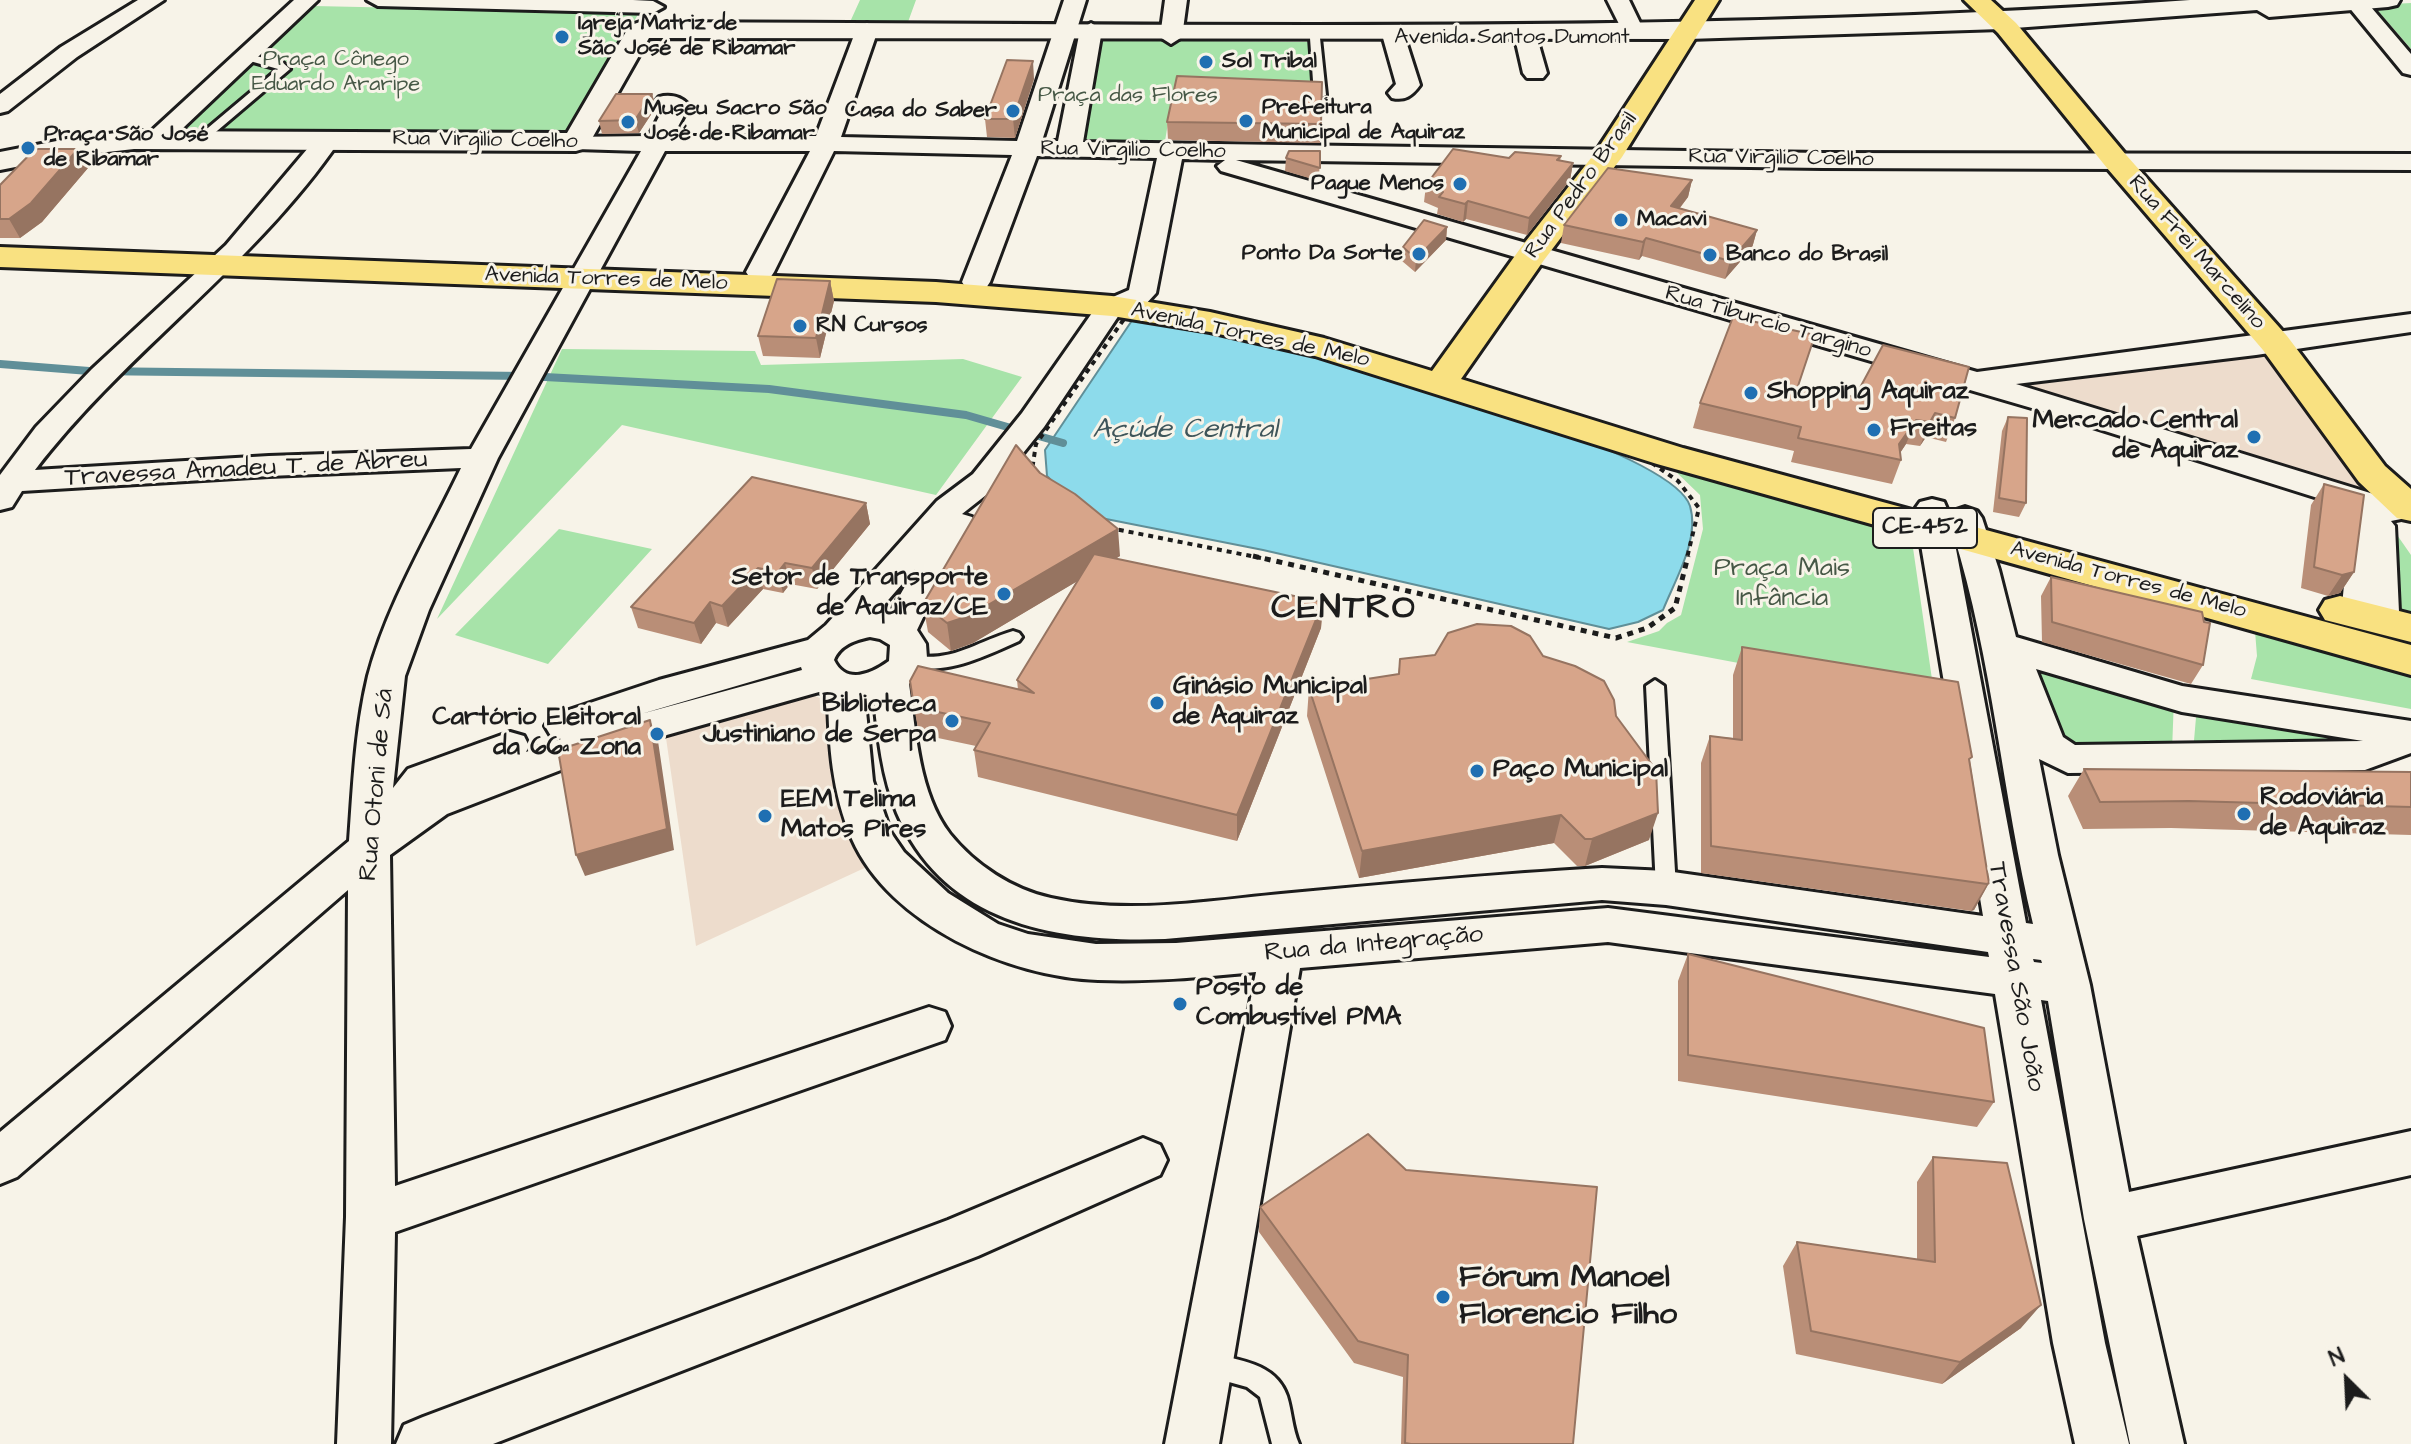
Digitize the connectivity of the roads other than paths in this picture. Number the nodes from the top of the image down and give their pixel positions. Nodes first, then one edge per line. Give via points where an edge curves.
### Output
1 (153, 0) edge
2 (307, 0) edge
3 (378, 0) edge
4 (1075, 0) edge
5 (1176, 0) edge
6 (1618, 0) edge
7 (1707, 0) edge
8 (1976, 0) edge
9 (2296, 0) edge
10 (2388, 0) edge
11 (2355, 1) edge
12 (646, 19) edge
13 (2004, 24) junction
14 (1633, 31) junction
15 (1077, 34) junction
16 (1171, 34) junction
17 (1686, 34) junction
18 (865, 35) junction
19 (1315, 38) junction
20 (1394, 38) junction
21 (1526, 38) junction
22 (247, 57) junction
23 (2411, 68) edge
24 (1535, 73) dead end
25 (1400, 93) dead end
26 (1320, 95) edge
27 (667, 102) dead end
28 (0, 106) edge
29 (200, 140) junction
30 (328, 140) junction
31 (155, 141) junction
32 (576, 142) junction
33 (658, 143) junction
34 (826, 143) junction
35 (1027, 149) junction
36 (1069, 150) junction
37 (1178, 153) junction
38 (1607, 157) junction
39 (0, 161) edge
40 (2117, 162) junction
41 (2411, 162) edge
42 (0, 248) edge
43 (1533, 253) junction
44 (0, 257) edge
45 (225, 261) junction
46 (760, 272) junction
47 (586, 273) junction
48 (976, 282) junction
49 (1125, 302) junction
50 (2411, 323) edge
51 (2275, 343) junction
52 (1448, 376) junction
53 (1970, 381) junction
54 (482, 458) junction
55 (984, 481) junction
56 (5, 491) edge
57 (2405, 518) edge
58 (1961, 529) junction
59 (2061, 583) edge
60 (2246, 613) junction
61 (2185, 617) edge
62 (2411, 628) edge
63 (1013, 637) dead end
64 (899, 658) junction
65 (2411, 660) edge
66 (832, 662) junction
67 (1655, 686) dead end
68 (2411, 736) edge
69 (369, 848) junction
70 (1666, 888) junction
71 (1281, 954) junction
72 (2011, 957) junction
73 (2064, 965) junction
74 (929, 1026) dead end
75 (2411, 1153) edge
76 (1143, 1160) dead end
77 (0, 1162) edge
78 (371, 1217) junction
79 (2109, 1219) junction
80 (1207, 1365) junction
81 (364, 1444) edge
82 (423, 1444) edge
83 (1192, 1444) edge
84 (1286, 1444) edge
85 (2102, 1444) edge
86 (2157, 1444) edge

1 - 28 street via 69,52
2 - 22 street
3 - 12 street
4 - 15 street
5 - 16 street
6 - 14 street
7 - 17 main road, Rua Pedro Brasil
8 - 13 main road, Rua Frei Marcelino
9 - 13 street, Avenida Santos Dumont
10 - 11 street, Avenida Santos Dumont
11 - 13 street, Avenida Santos Dumont
11 - 23 street
12 - 18 street, Avenida Santos Dumont via 750,34
12 - 32 street
13 - 17 street, Avenida Santos Dumont
13 - 40 main road, Rua Frei Marcelino
14 - 16 street, Avenida Santos Dumont
14 - 17 street, Avenida Santos Dumont
15 - 16 street, Avenida Santos Dumont
15 - 18 street, Avenida Santos Dumont
15 - 35 street
15 - 36 street
16 - 19 street, Avenida Santos Dumont
17 - 21 street, Avenida Santos Dumont
17 - 38 main road, Rua Pedro Brasil
18 - 34 street
19 - 20 street, Avenida Santos Dumont
19 - 26 lane
20 - 21 street, Avenida Santos Dumont
20 - 25 street via 1408,85
21 - 24 street
22 - 29 lane via 285,69
22 - 31 street
27 - 33 street, Rua Otoni de Sá via 677,106
29 - 30 street, Rua Virgilio Coelho
29 - 31 street, Rua Virgilio Coelho
30 - 32 street, Rua Virgilio Coelho
30 - 45 street
31 - 39 street, Rua Virgilio Coelho via 96,144
32 - 33 street, Rua Virgilio Coelho
33 - 34 street, Rua Virgilio Coelho
33 - 47 street, Rua Otoni de Sá
34 - 35 street, Rua Virgilio Coelho
34 - 46 street
35 - 36 street, Rua Virgilio Coelho
35 - 48 street
36 - 37 street, Rua Virgilio Coelho
37 - 38 street, Rua Virgilio Coelho
37 - 43 street, Rua Tiburcio Targino
37 - 49 street via 1142,293
38 - 40 street, Rua Virgilio Coelho
38 - 43 main road, Rua Pedro Brasil
40 - 41 street, Rua Virgilio Coelho
40 - 51 main road, Rua Frei Marcelino
42 - 45 main road, Avenida Torres de Melo
43 - 52 main road, Rua Pedro Brasil
43 - 53 street, Rua Tiburcio Targino
44 - 45 main road, Avenida Torres de Melo
45 - 47 main road, Avenida Torres de Melo
45 - 56 street via 103,372 50,429
46 - 47 main road, Avenida Torres de Melo
46 - 48 main road, Avenida Torres de Melo
47 - 49 main road, Avenida Torres de Melo
47 - 54 street, Rua Otoni de Sá
48 - 49 main road, Avenida Torres de Melo
49 - 52 main road, Avenida Torres de Melo
49 - 55 street via 1034,432
50 - 51 street
51 - 53 street
51 - 57 main road, Rua Frei Marcelino
52 - 58 main road, Avenida Torres de Melo / CE-452 via 1670,456
53 - 57 street, Rua Tiburcio Targino
54 - 56 street, Travessa Amadeu T. de Abreu via 269,466
54 - 69 street, Rua Otoni de Sá via 411,610 387,676
55 - 64 street via 920,588
55 - 66 street via 949,508
58 - 59 lane via 2027,558
58 - 60 main road, Avenida Torres de Melo / CE-452
58 - 62 main road, Avenida Torres de Melo
58 - 72 street, Travessa São João
58 - 73 street, Travessa São João via 1997,631 2034,840
60 - 61 lane
60 - 65 main road, Avenida Torres de Melo / CE-452
63 - 64 lane via 943,665
64 - 66 street via 861,689
64 - 66 street via 870,625
64 - 70 street, Rua da Integração via 900,752 917,811 935,845 979,886 1028,909 1093,921 1188,919 1540,888
66 - 69 street via 596,741 433,803
66 - 71 street, Rua da Integração via 853,781 872,838 889,863 933,905 970,928 1027,952 1096,962
67 - 70 lane
68 - 68 street via 2365,756 2068,759 2047,745 2010,648 2182,699
69 - 77 street
69 - 78 street, Rua Otoni de Sá
70 - 72 street, Rua da Integração
71 - 72 street, Rua da Integração via 1608,925
71 - 80 street
72 - 73 street, Rua da Integração
72 - 85 street, Travessa São João via 2079,1343
73 - 79 street, Travessa São João
74 - 78 street
75 - 79 street
76 - 82 street via 960,1239
78 - 81 street, Rua Otoni de Sá
79 - 86 street, Travessa São João
80 - 83 street
80 - 84 lane via 1263,1380 1272,1389

